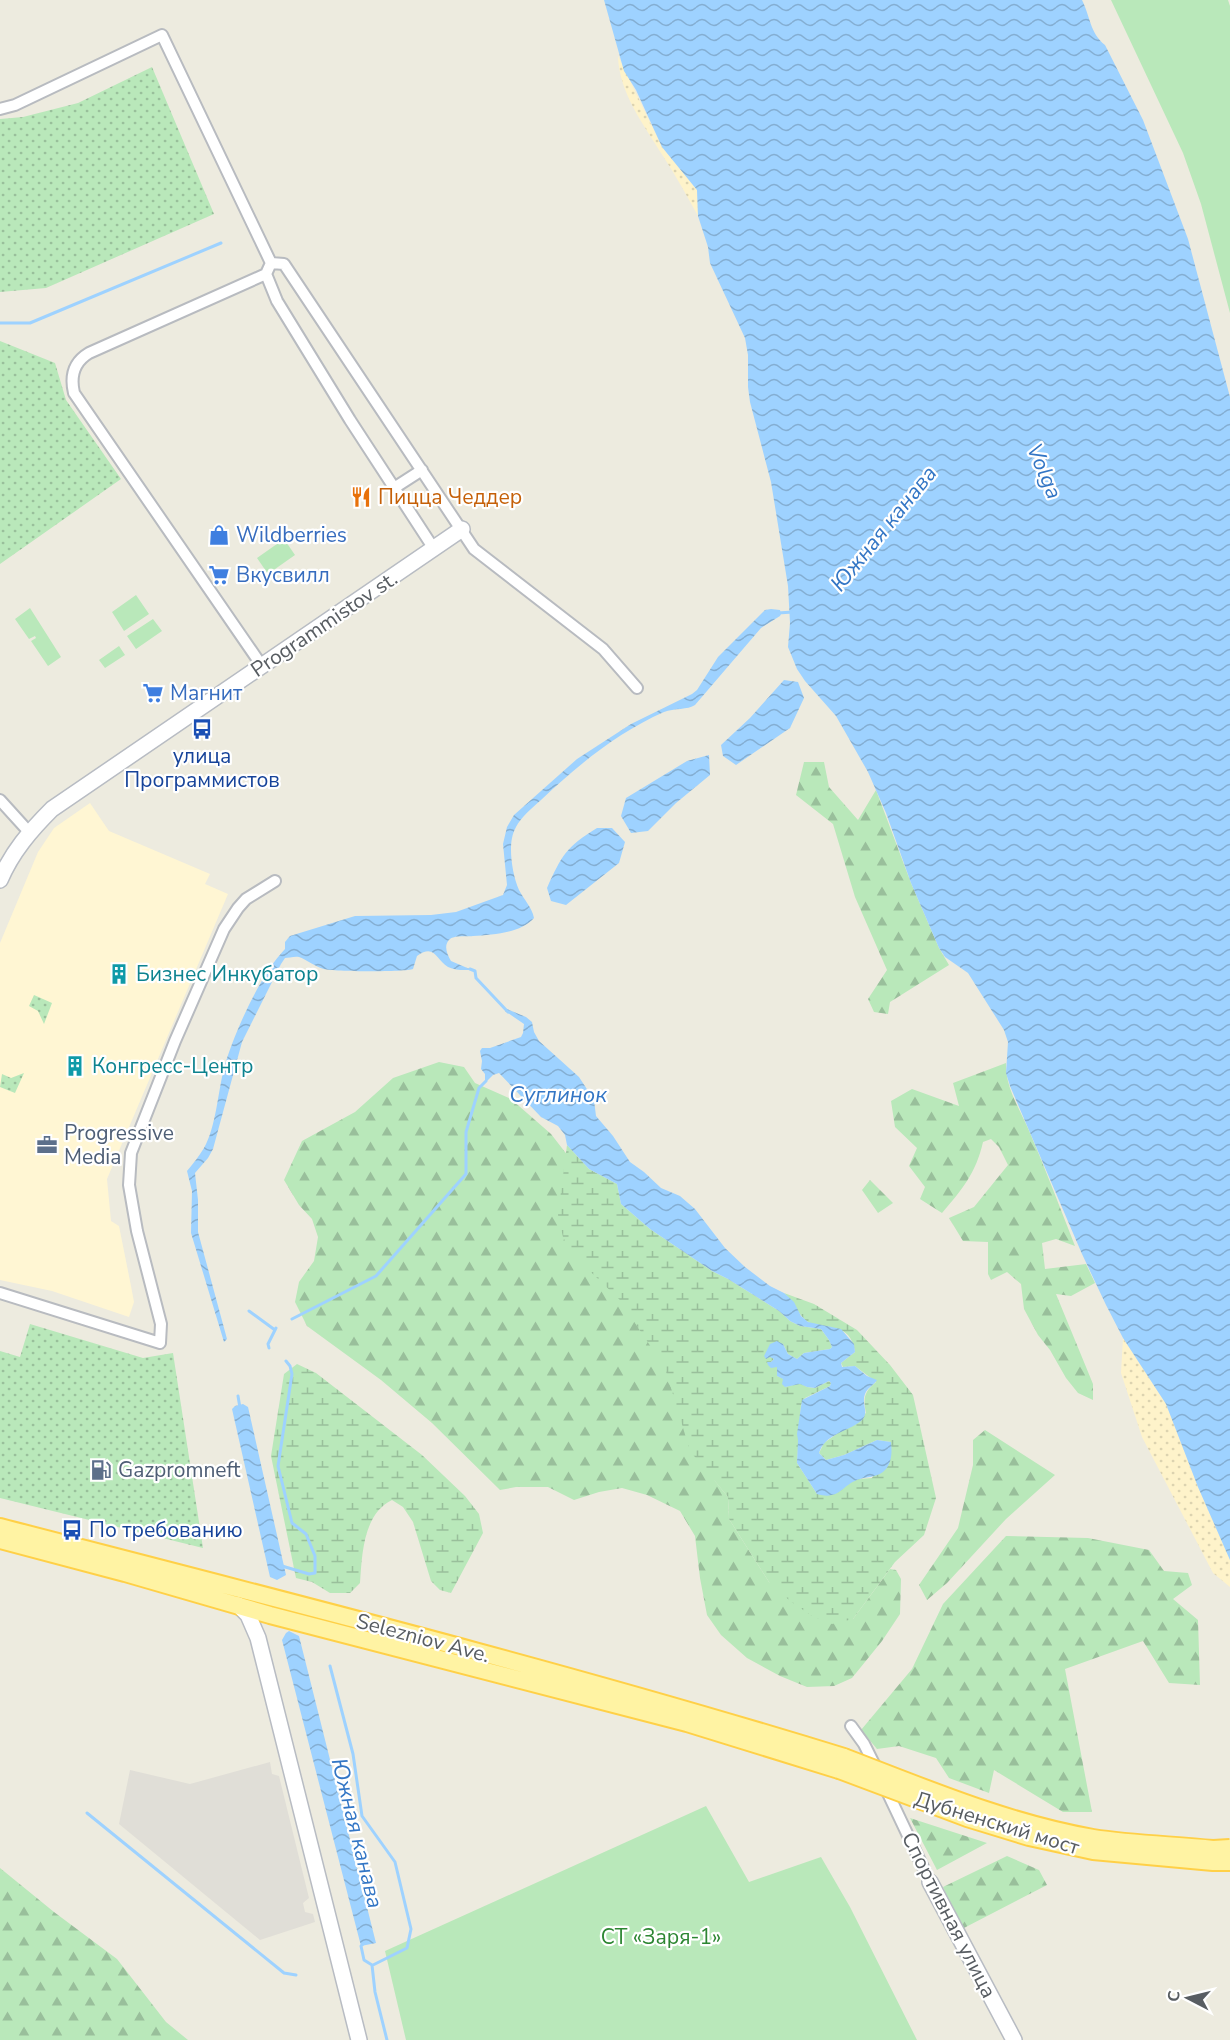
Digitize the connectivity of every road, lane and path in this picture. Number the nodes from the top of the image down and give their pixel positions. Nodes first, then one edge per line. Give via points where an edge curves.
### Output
1 (0, 109) edge
2 (268, 268) junction
3 (422, 470) junction
4 (394, 488) junction
5 (462, 529) junction
6 (434, 549) junction
7 (262, 666) junction
8 (637, 688) dead end
9 (0, 800) edge
10 (29, 832) junction
11 (0, 880) edge
12 (275, 881) dead end
13 (0, 1293) edge
14 (0, 1527) edge
15 (0, 1540) edge
16 (238, 1605) junction
17 (270, 1614) junction
18 (256, 1633) junction
19 (851, 1726) dead end
20 (842, 1764) junction
21 (1230, 1848) edge
22 (1230, 1862) edge
23 (930, 1882) joint
24 (359, 2040) edge
25 (1014, 2040) edge

1 - 2 street via 162,35
2 - 3 street via 284,264
2 - 4 street via 277,301
2 - 7 street via 80,358 71,382 74,393
3 - 4 street
3 - 5 street
4 - 6 street
5 - 6 street, Programmistov st.
5 - 8 street via 474,549 603,649
6 - 7 street, Programmistov st.
7 - 10 street, Programmistov st. via 60,803
9 - 10 street
10 - 11 street, Programmistov st.
12 - 13 street via 246,899 224,929 131,1153 129,1185 160,1324 160,1344
14 - 20 main road, Selezniov Ave. via 680,1707
15 - 16 main road, Selezniov Ave.
16 - 17 main road, Selezniov Ave.
16 - 18 street via 248,1615
17 - 18 street via 261,1620
17 - 20 main road, Selezniov Ave.
18 - 24 street
19 - 23 street, Спортивная улица via 864,1744
20 - 21 main road, Дубненский мост, bridge via 1094,1838
20 - 22 main road, Дубненский мост, bridge via 968,1818 1050,1842 1093,1851
23 - 25 street, Спортивная улица

